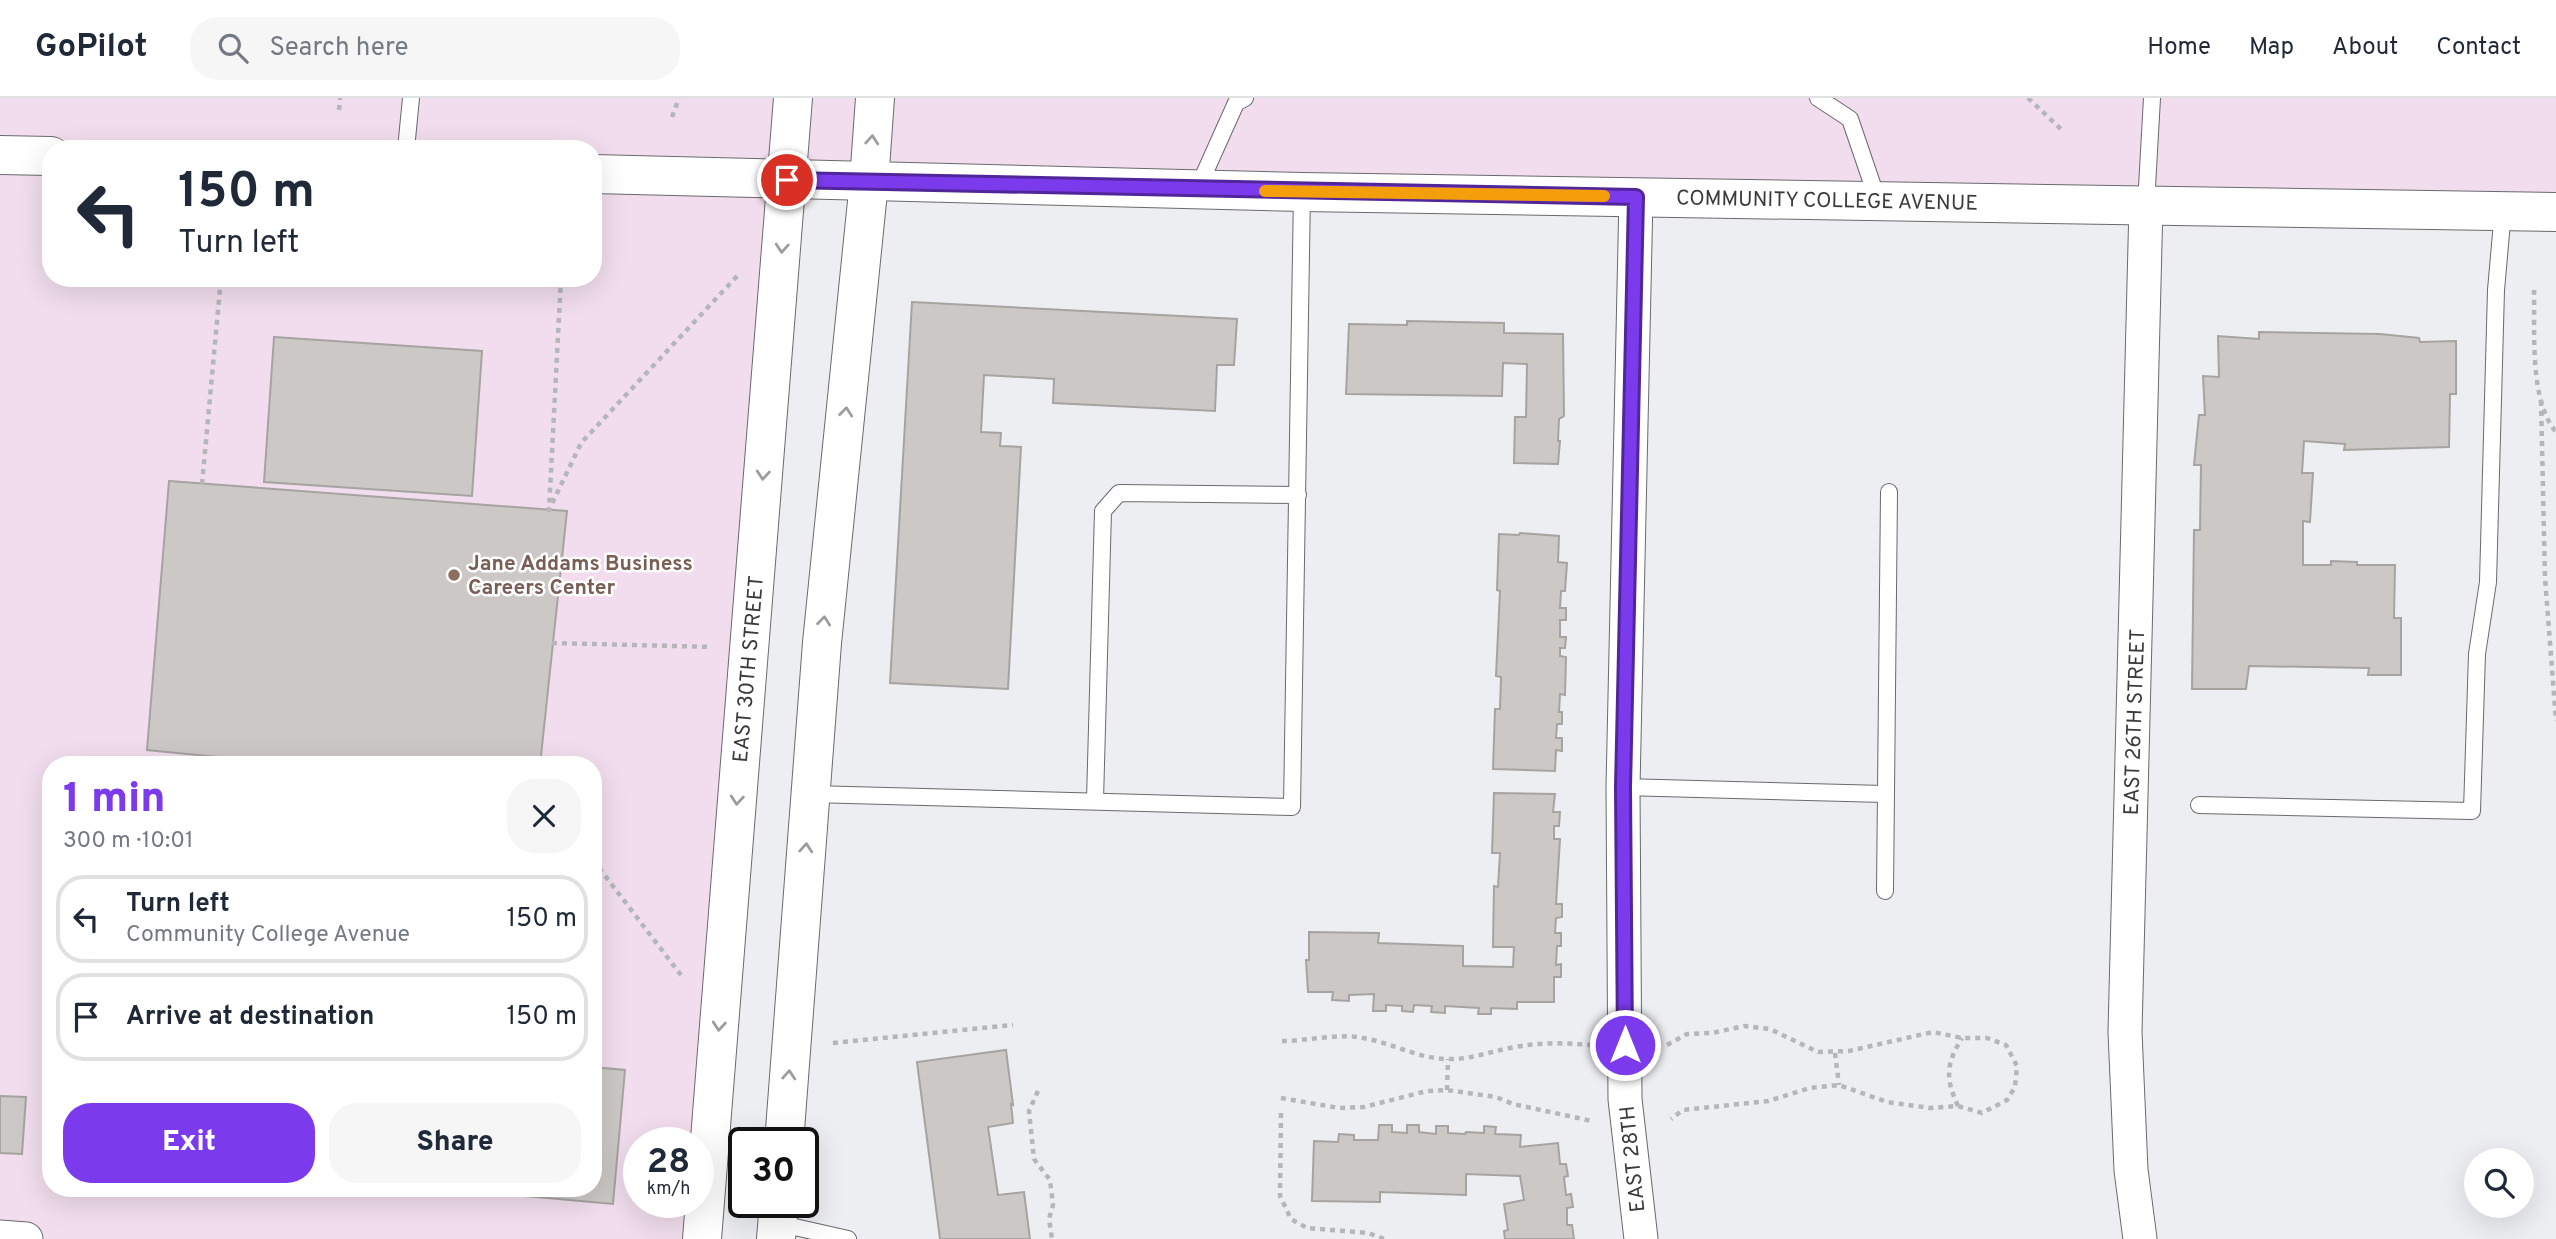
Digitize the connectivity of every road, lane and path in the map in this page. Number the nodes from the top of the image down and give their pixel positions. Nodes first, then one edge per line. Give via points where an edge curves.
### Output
1 (340, 98) edge
2 (411, 98) edge
3 (679, 98) edge
4 (793, 98) edge
5 (875, 98) edge
6 (1245, 98) edge
7 (1818, 98) edge
8 (2028, 98) edge
9 (2152, 98) edge
10 (339, 110) dead end
11 (672, 117) dead end
12 (2063, 131) dead end
13 (407, 140) edge
14 (0, 155) edge
15 (42, 156) edge
16 (602, 174) edge
17 (787, 180) junction
18 (869, 183) junction
19 (1197, 190) junction
20 (1302, 192) junction
21 (1636, 197) junction
22 (1878, 201) junction
23 (2146, 205) junction
24 (2503, 211) junction
25 (2556, 212) edge
26 (743, 271) dead end
27 (220, 287) edge
28 (561, 287) edge
29 (2534, 290) dead end
30 (2541, 401) junction
31 (2556, 432) edge
32 (202, 484) dead end
33 (1889, 492) dead end
34 (1298, 495) junction
35 (552, 643) dead end
36 (720, 648) dead end
37 (2556, 721) edge
38 (1623, 787) junction
39 (810, 794) junction
40 (1885, 794) junction
41 (1095, 800) junction
42 (2199, 805) dead end
43 (602, 872) edge
44 (1885, 891) dead end
45 (687, 982) dead end
46 (1013, 1025) dead end
47 (1962, 1038) junction
48 (1282, 1041) dead end
49 (833, 1043) dead end
50 (1591, 1045) dead end
51 (1667, 1045) dead end
52 (1835, 1053) junction
53 (1448, 1059) junction
54 (1839, 1085) junction
55 (1447, 1090) junction
56 (1038, 1091) dead end
57 (1281, 1098) dead end
58 (1958, 1106) junction
59 (1281, 1112) dead end
60 (1671, 1119) dead end
61 (1595, 1121) dead end
62 (785, 1127) edge
63 (778, 1221) edge
64 (0, 1237) edge
65 (26, 1239) edge
66 (702, 1239) edge
67 (848, 1239) edge
68 (1052, 1239) edge
69 (1384, 1239) edge
70 (1641, 1239) edge
71 (2140, 1239) edge

1 - 10 path
2 - 13 lane
3 - 11 path
4 - 17 main road, EAST 30TH STREET
18 -> 5 main road
6 - 19 lane via 1236,103
7 - 22 lane via 1850,119
8 - 12 path
9 - 23 lane
14 - 15 main road
16 - 17 main road, COMMUNITY COLLEGE AVENUE
17 - 18 main road, COMMUNITY COLLEGE AVENUE
17 -> 66 main road, EAST 30TH STREET
18 - 19 main road, COMMUNITY COLLEGE AVENUE
39 -> 18 main road
19 - 20 main road, COMMUNITY COLLEGE AVENUE
20 - 21 main road, COMMUNITY COLLEGE AVENUE
20 - 34 lane
21 - 22 main road, COMMUNITY COLLEGE AVENUE
21 - 38 street, EAST 28TH
22 - 23 main road, COMMUNITY COLLEGE AVENUE
23 - 24 main road, COMMUNITY COLLEGE AVENUE
23 - 71 street, EAST 26TH STREET via 2125,1032 2131,1170
24 - 25 main road, COMMUNITY COLLEGE AVENUE
24 - 42 lane via 2496,290 2488,582 2477,654 2472,811
26 - 28 path via 581,443 550,510
27 - 32 path
29 - 30 path
30 - 31 path
30 - 37 path via 2545,578
33 - 40 lane
34 - 41 lane via 1119,493 1103,511
34 - 41 lane via 1292,807
35 - 36 path
38 - 40 lane
38 - 70 street, EAST 28TH via 1625,1099
39 - 41 lane
62 -> 39 main road
40 - 44 lane
43 - 45 path
46 - 49 path
47 - 52 path via 1933,1032
47 - 58 path via 1949,1063 1948,1085
47 - 58 path via 1987,1038 2006,1045 2017,1066 2015,1087 2007,1100 1982,1113
48 - 53 path via 1361,1037 1422,1057
50 - 53 path via 1549,1042
51 - 52 path via 1687,1034 1744,1026 1770,1029 1818,1052
52 - 54 path
53 - 55 path
54 - 58 path via 1887,1102 1930,1108
54 - 60 path via 1768,1101 1683,1110
55 - 57 path via 1364,1107 1339,1108
55 - 61 path
56 - 68 path via 1029,1111 1034,1159 1050,1180
59 - 69 path via 1280,1196 1291,1219 1307,1228 1368,1233
63 - 67 lane
64 - 65 street

